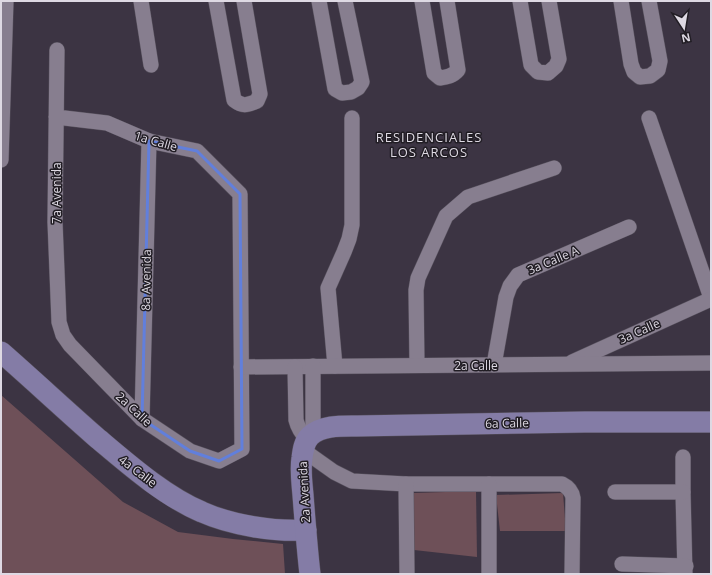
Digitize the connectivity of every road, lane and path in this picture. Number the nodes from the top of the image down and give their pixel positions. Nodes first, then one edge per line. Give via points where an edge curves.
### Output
1 (6, 1) edge
2 (141, 1) edge
3 (216, 1) edge
4 (244, 1) edge
5 (319, 1) edge
6 (345, 1) edge
7 (422, 1) edge
8 (446, 1) edge
9 (520, 1) edge
10 (549, 1) edge
11 (621, 1) edge
12 (649, 1) edge
13 (57, 50) dead end
14 (151, 65) dead end
15 (56, 118) junction
16 (352, 118) dead end
17 (649, 118) dead end
18 (149, 141) junction
19 (1, 160) edge
20 (554, 168) dead end
21 (629, 227) dead end
22 (711, 298) edge
23 (63, 335) joint
24 (1, 352) edge
25 (711, 363) edge
26 (567, 364) junction
27 (417, 365) junction
28 (494, 365) junction
29 (313, 366) junction
30 (335, 366) junction
31 (241, 367) junction
32 (295, 367) junction
33 (142, 419) junction
34 (711, 422) edge
35 (308, 441) junction
36 (683, 457) dead end
37 (406, 484) junction
38 (489, 484) junction
39 (615, 492) dead end
40 (683, 492) junction
41 (306, 530) junction
42 (622, 564) dead end
43 (686, 570) edge
44 (310, 574) edge
45 (406, 574) edge
46 (489, 574) edge
47 (572, 574) edge

1 - 19 street
2 - 14 street
3 - 4 street via 234,100 241,105 257,101 260,94
5 - 6 street via 335,89 342,93 351,92 362,82
7 - 8 street via 434,73 440,78 454,74 458,70
9 - 10 street via 531,65 538,72 548,73 559,59
11 - 12 street via 634,72 640,76 650,76 658,70 660,62
13 - 15 street, 7a Avenida
15 - 18 street, 1a Calle via 107,123
15 - 23 street, 7a Avenida via 55,222 59,322
16 - 30 street via 352,226 328,288
17 - 22 street
18 - 31 street, 1a Calle via 197,151 240,194
18 - 33 street, 8a Avenida
20 - 27 street via 468,198 446,216 418,278
21 - 28 street, 3a Calle A via 518,275 506,297
22 - 26 street, 3a Calle
23 - 33 street, 2a Calle
24 - 41 main road, 4a Calle via 120,457 186,504 202,513 233,523 282,530
25 - 26 street, 2a Calle
26 - 28 street, 2a Calle
27 - 28 street, 2a Calle
27 - 30 street, 2a Calle
29 - 30 street, 2a Calle
29 - 32 street, 2a Calle
29 - 35 street, 2a Avenida
31 - 32 street, 2a Calle
31 - 33 street, 2a Calle via 242,449 219,461 190,451
32 - 35 street via 296,420
34 - 35 main road, 6a Calle via 357,426 326,428
35 - 37 street via 334,472 352,481
35 - 41 main road, 2a Avenida via 301,468
36 - 40 street
37 - 38 street
37 - 45 street
38 - 46 street
38 - 47 street via 562,484 570,490 573,498
39 - 40 street
40 - 43 street
41 - 44 main road, 2a Avenida
42 - 43 street

